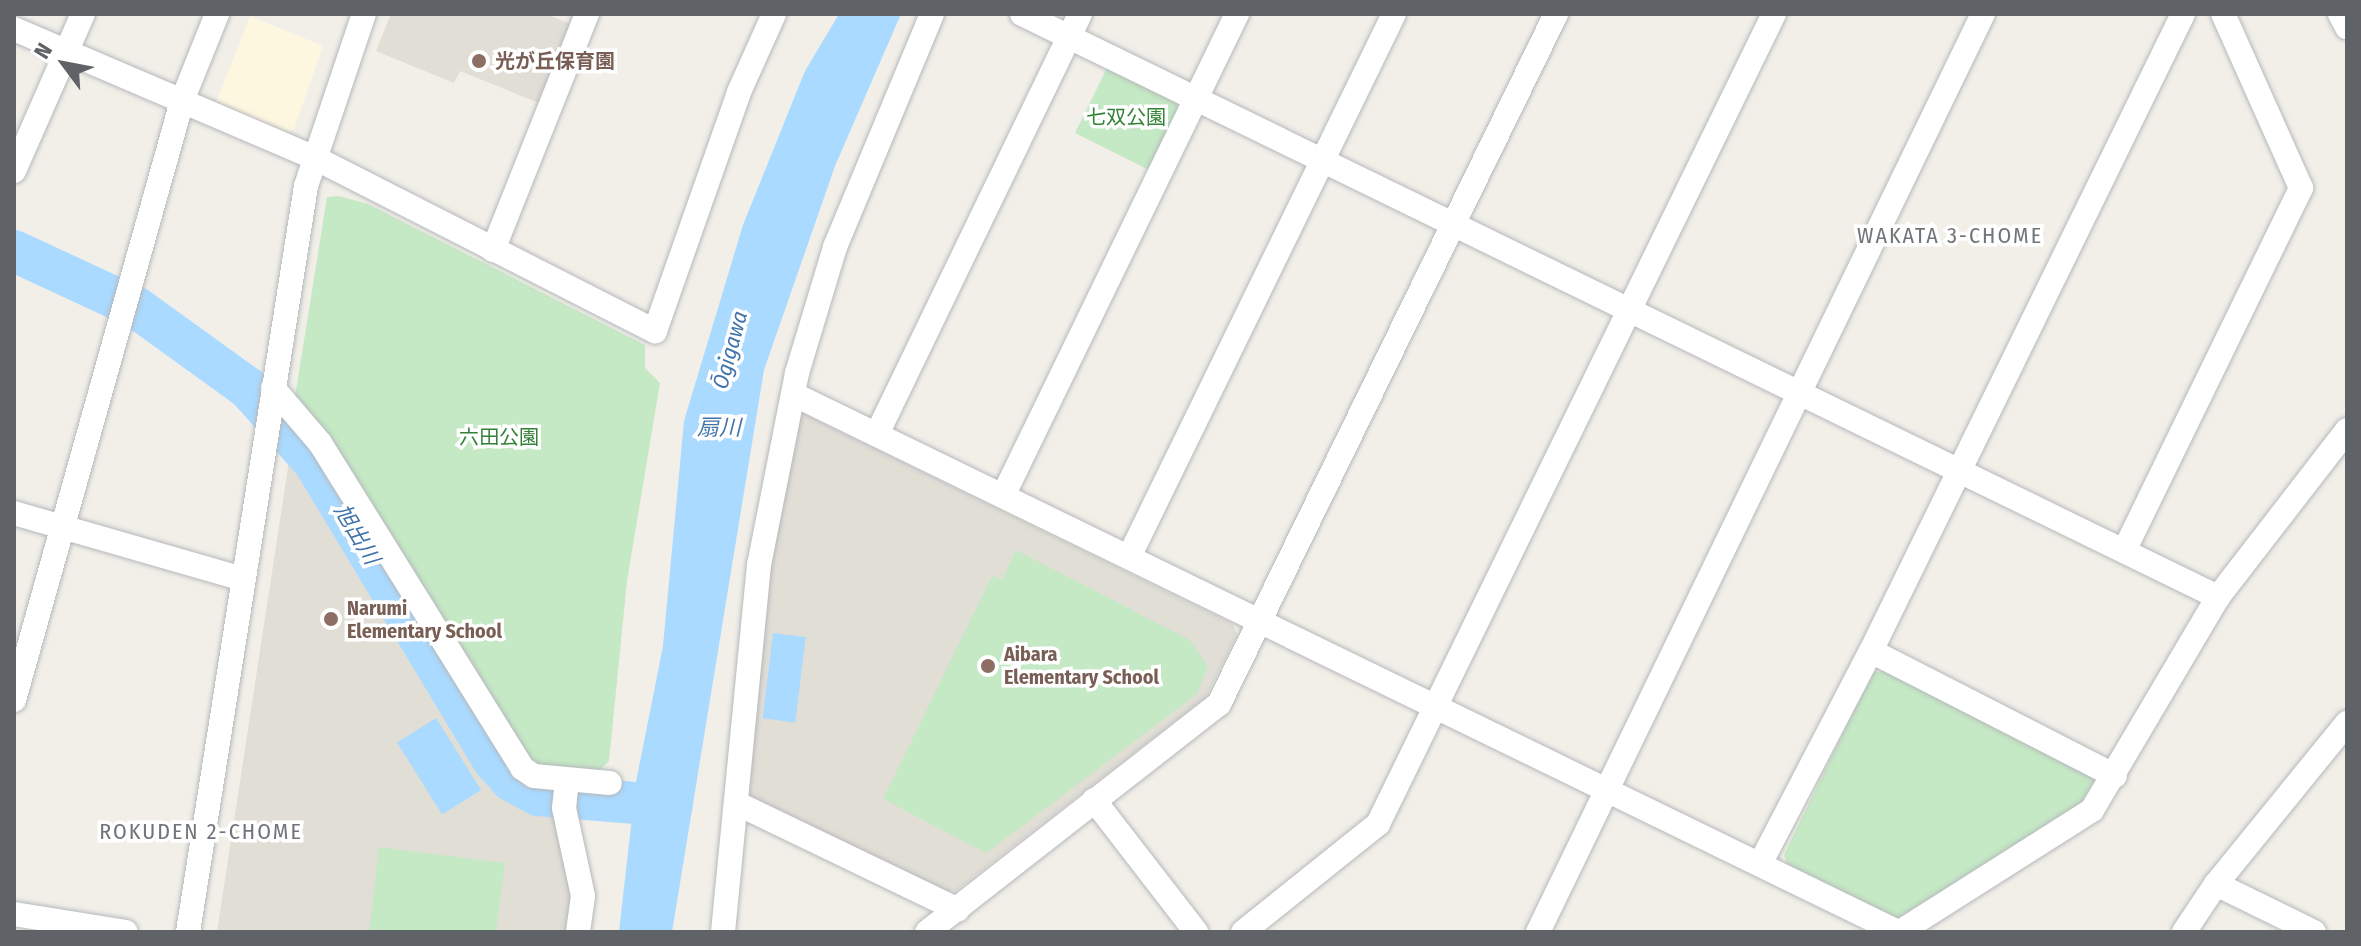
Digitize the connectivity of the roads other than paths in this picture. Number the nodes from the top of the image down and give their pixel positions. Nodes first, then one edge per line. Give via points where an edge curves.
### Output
1 (83, 14) edge
2 (217, 14) edge
3 (364, 14) edge
4 (587, 14) edge
5 (774, 14) edge
6 (932, 14) edge
7 (1022, 14) edge
8 (1237, 14) edge
9 (1394, 14) edge
10 (1556, 14) edge
11 (1774, 14) edge
12 (1983, 14) edge
13 (2183, 14) edge
14 (2223, 14) edge
15 (2340, 14) edge
16 (1074, 25) edge
17 (2347, 27) edge
18 (14, 29) edge
19 (68, 52) junction
20 (1196, 98) junction
21 (182, 101) junction
22 (313, 157) junction
23 (1324, 161) junction
24 (14, 171) edge
25 (1453, 223) junction
26 (493, 250) junction
27 (1630, 308) junction
28 (1800, 393) junction
29 (793, 394) junction
30 (270, 403) junction
31 (877, 434) junction
32 (2342, 443) edge
33 (1959, 469) junction
34 (1003, 496) junction
35 (14, 513) edge
36 (63, 527) junction
37 (2125, 549) junction
38 (1129, 557) junction
39 (243, 579) junction
40 (2218, 597) junction
41 (1263, 621) junction
42 (1871, 651) junction
43 (14, 700) edge
44 (1434, 702) junction
45 (2347, 723) edge
46 (2115, 776) junction
47 (610, 783) dead end
48 (1607, 787) junction
49 (566, 792) junction
50 (1094, 800) junction
51 (736, 803) junction
52 (1760, 864) junction
53 (2216, 884) junction
54 (958, 910) junction
55 (14, 914) edge
56 (126, 932) edge
57 (188, 932) edge
58 (578, 932) edge
59 (723, 932) edge
60 (927, 932) edge
61 (1196, 932) edge
62 (1243, 932) edge
63 (1538, 932) edge
64 (1899, 932) edge
65 (2184, 932) edge
66 (2314, 932) edge

1 - 19 street
2 - 21 street
3 - 22 street
4 - 26 street
5 - 26 street via 733,106 655,331
6 - 29 street via 835,247
7 - 16 street
8 - 20 street
9 - 23 street
10 - 25 street
11 - 27 street
12 - 28 street
13 - 33 street
14 - 37 street via 2301,188
15 - 17 street
16 - 20 street
16 - 31 street
18 - 19 street
19 - 21 street
19 - 24 street
20 - 23 street
20 - 34 street
21 - 22 street
21 - 36 street
22 - 26 street
22 - 30 street
23 - 25 street
23 - 38 street
25 - 27 street
25 - 41 street
27 - 28 street
27 - 44 street
28 - 33 street
28 - 48 street
29 - 31 street
29 - 51 street via 759,565
30 - 39 street
30 - 49 street via 320,443 509,753 534,776
31 - 34 street
32 - 40 street
33 - 37 street
33 - 42 street
34 - 38 street
35 - 36 street
36 - 39 street
36 - 43 street
37 - 40 street
38 - 41 street
39 - 57 street
40 - 46 street
41 - 44 street
41 - 50 street via 1219,704
42 - 46 street
42 - 52 street
44 - 48 street
44 - 62 street via 1369,835
45 - 53 street
46 - 64 street via 2092,810 2067,829
47 - 49 street
48 - 52 street
48 - 63 street
49 - 58 street via 583,896
50 - 54 street
50 - 61 street
51 - 54 street
51 - 59 street
52 - 64 street
53 - 65 street
53 - 66 street
54 - 60 street
55 - 56 street

